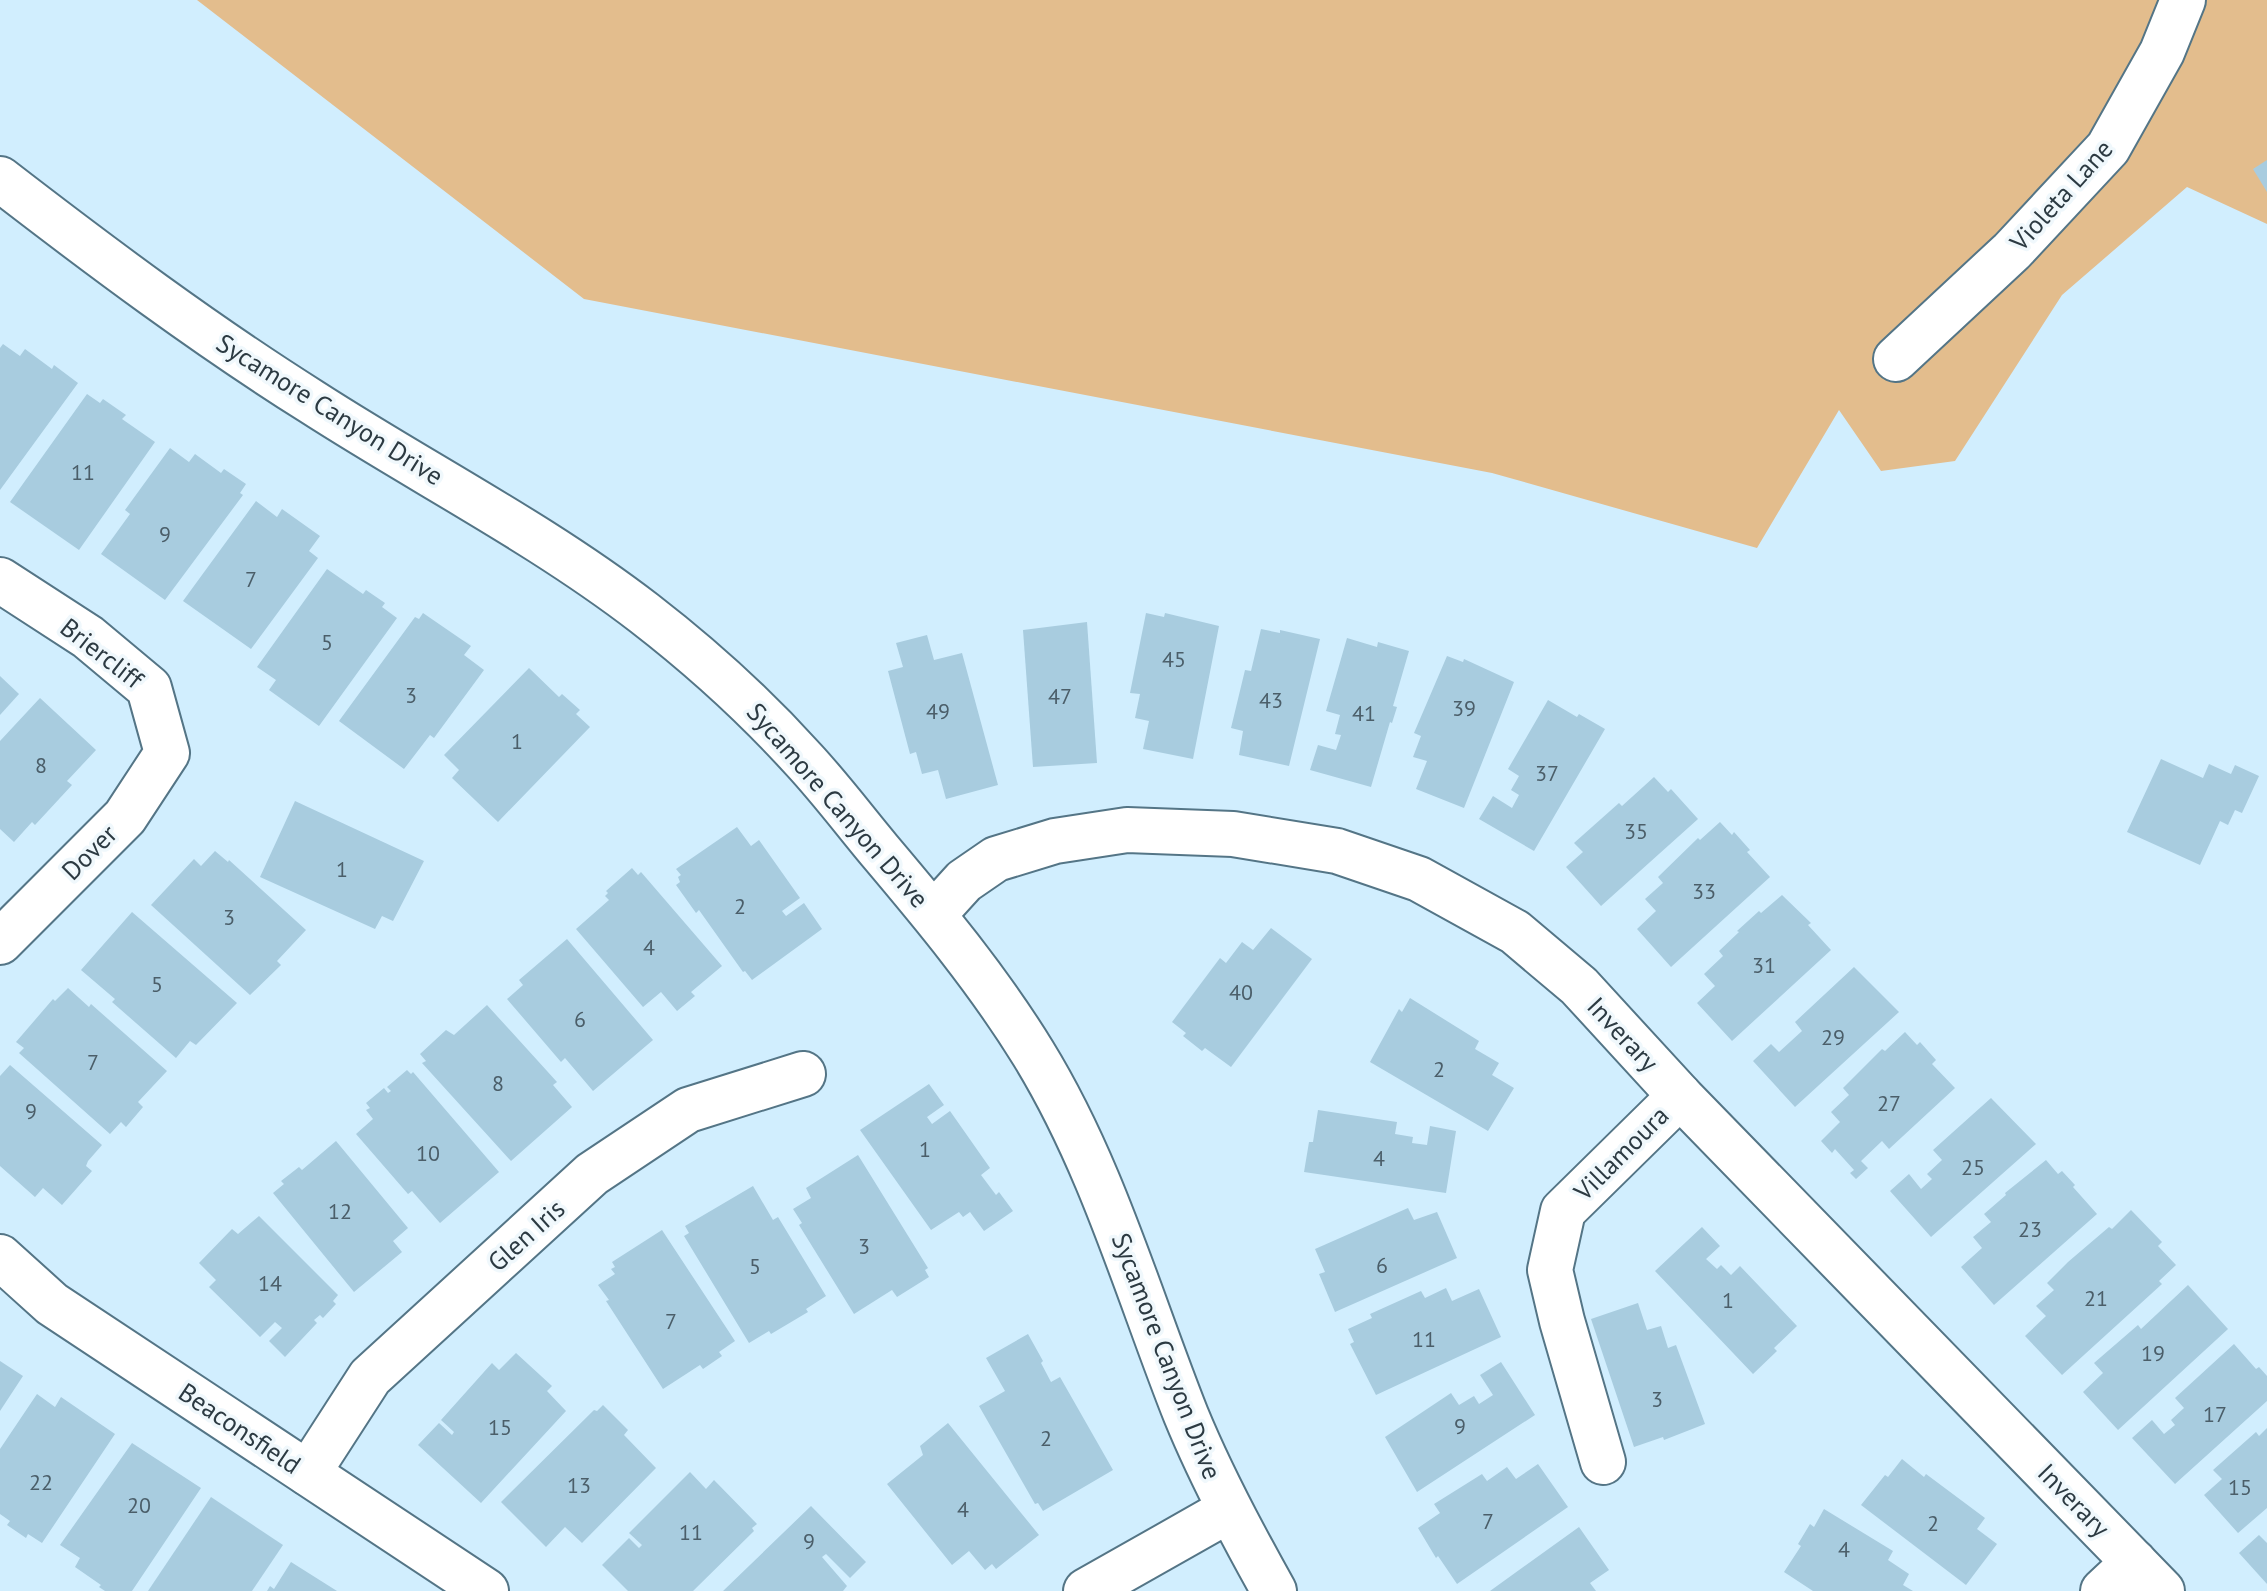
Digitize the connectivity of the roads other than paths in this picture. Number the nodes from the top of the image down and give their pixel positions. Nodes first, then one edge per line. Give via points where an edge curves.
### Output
1 (2183, 0) edge
2 (0, 179) edge
3 (1896, 359) dead end
4 (0, 580) edge
5 (167, 753) joint
6 (934, 914) junction
7 (0, 942) edge
8 (803, 1074) dead end
9 (1680, 1096) junction
10 (0, 1257) edge
11 (1603, 1462) dead end
12 (308, 1473) junction
13 (1229, 1510) junction
14 (2133, 1581) edge
15 (486, 1591) edge
16 (1086, 1591) edge
17 (1274, 1591) edge

1 - 3 street, Violeta Lane via 2162,52 2108,148 2012,251
2 - 6 street, Sycamore Canyon Drive via 311,402 544,544 642,611 777,731
4 - 5 street, Briercliff via 88,637 149,688
5 - 7 street, Dover via 125,817
6 - 9 street, Inverary via 964,881 996,859 1055,841 1127,830 1233,834 1337,851 1419,879 1515,932 1579,986
6 - 13 street, Sycamore Canyon Drive via 988,985 1054,1092 1120,1234 1188,1420
8 - 12 street, Glen Iris via 688,1110 592,1174 370,1377
9 - 11 street, Villamoura via 1563,1211 1550,1270
9 - 14 street, Inverary
10 - 12 street, Beaconsfield via 52,1304
12 - 15 street, Beaconsfield
13 - 16 street
13 - 17 street, Sycamore Canyon Drive

